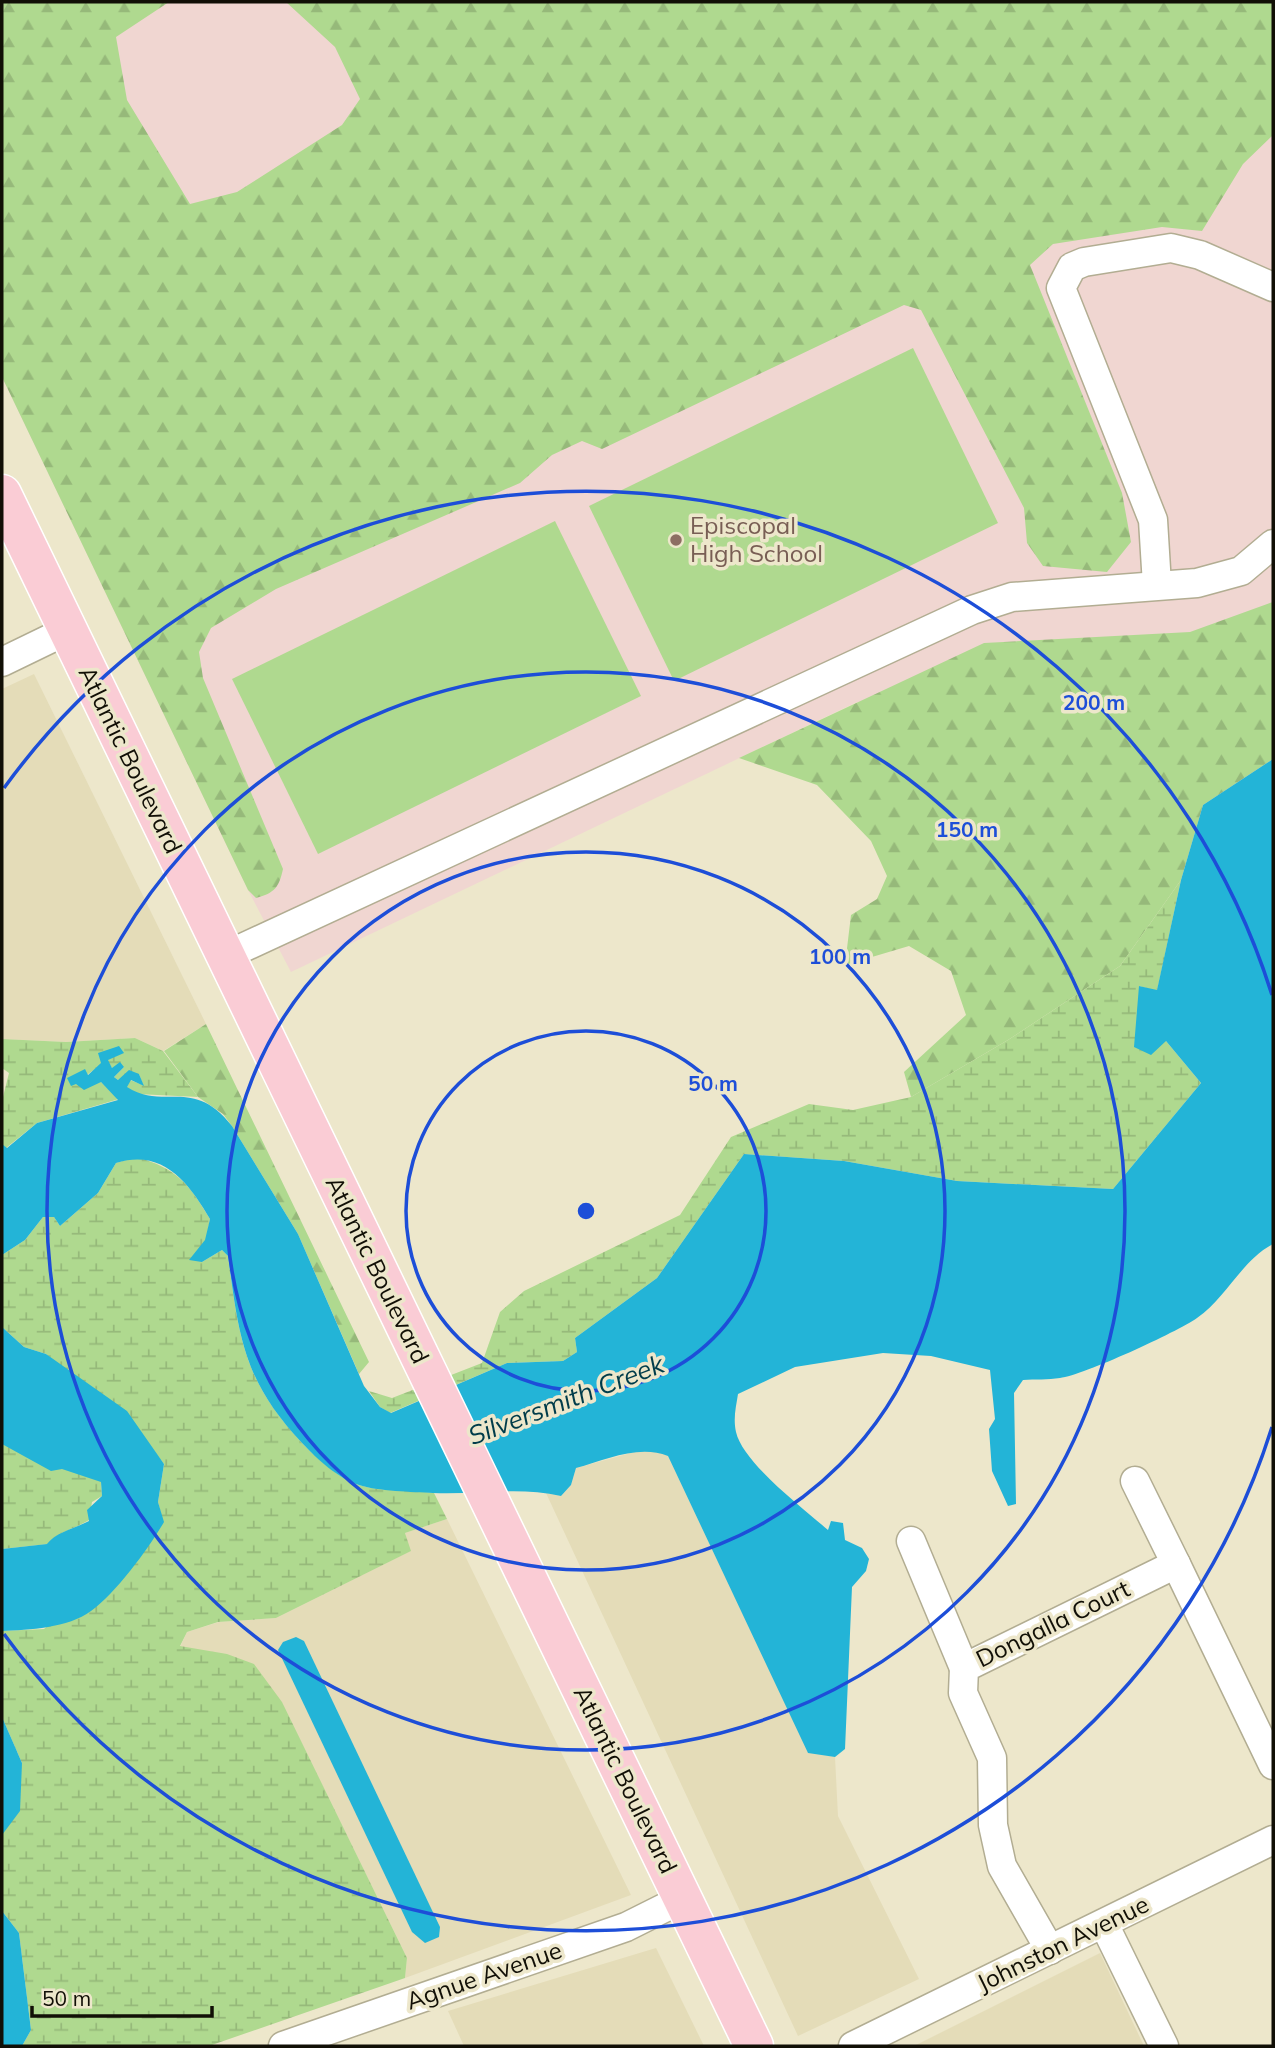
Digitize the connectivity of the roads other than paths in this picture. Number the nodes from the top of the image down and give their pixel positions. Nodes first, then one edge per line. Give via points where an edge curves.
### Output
1 (1273, 287) edge
2 (2, 494) edge
3 (1273, 544) edge
4 (1157, 586) junction
5 (68, 630) junction
6 (2, 662) edge
7 (225, 956) junction
8 (1135, 1482) dead end
9 (911, 1541) dead end
10 (1175, 1564) junction
11 (964, 1668) junction
12 (1273, 1765) edge
13 (1273, 1840) edge
14 (682, 1899) junction
15 (1104, 1924) junction
16 (1051, 1950) junction
17 (283, 2046) edge
18 (754, 2046) edge
19 (853, 2046) edge
20 (1164, 2046) edge

1 - 4 street via 1200,255 1171,248 1084,262 1072,267 1061,288 1153,520
2 - 5 main road, Atlantic Boulevard
3 - 4 street via 1241,571 1197,583
4 - 7 street via 1012,597 972,610
5 - 6 street
5 - 7 main road, Atlantic Boulevard
7 - 14 main road, Atlantic Boulevard
8 - 10 street
9 - 11 street
10 - 11 street, Dongalla Court
10 - 12 street
11 - 16 street, Dongalla Court via 963,1693 992,1758 993,1825 1002,1866
13 - 15 street, Johnston Avenue
14 - 17 street, Agnue Avenue via 626,1927
14 - 18 main road, Atlantic Boulevard
15 - 16 street, Johnston Avenue
15 - 20 street
16 - 19 street, Johnston Avenue

